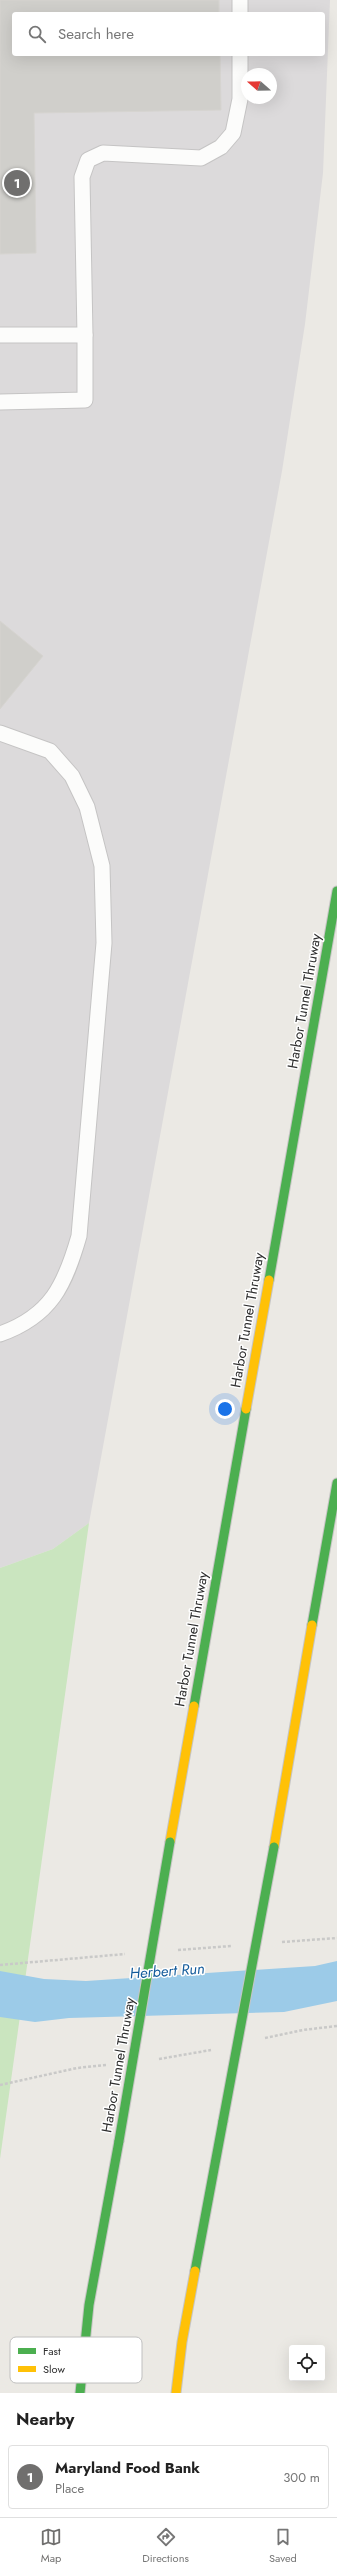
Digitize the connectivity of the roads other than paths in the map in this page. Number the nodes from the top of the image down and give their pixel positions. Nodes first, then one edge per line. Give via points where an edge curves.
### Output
1 (240, 0) edge
2 (240, 12) edge
3 (240, 56) edge
4 (0, 335) edge
5 (85, 335) junction
6 (0, 402) edge
7 (0, 733) edge
8 (337, 892) edge
9 (0, 1334) edge
10 (337, 1483) edge
11 (86, 2337) edge
12 (81, 2383) edge
13 (80, 2393) edge
14 (176, 2393) edge

1 - 2 lane
3 - 5 lane via 240,99 233,132 222,148 202,158 104,153 88,160 82,178
4 - 5 lane
5 - 6 lane via 85,400
7 - 9 lane via 50,751 72,776 87,807 102,866 104,943 79,1236 70,1267 58,1293 46,1307 19,1327
8 - 11 highway, Harbor Tunnel Thruway, bridge via 89,2305
10 - 14 highway, bridge via 274,1847 182,2342
12 - 13 highway, Harbor Tunnel Thruway, bridge

